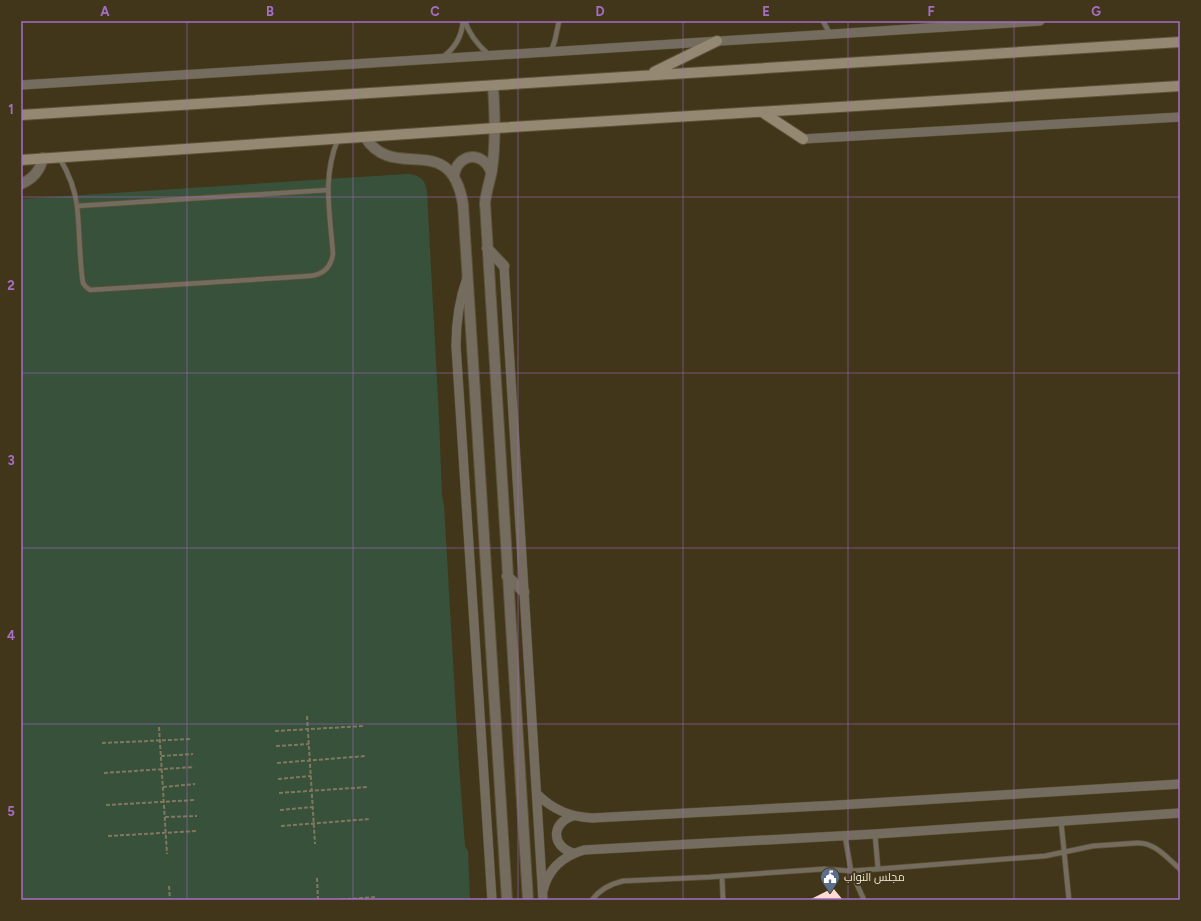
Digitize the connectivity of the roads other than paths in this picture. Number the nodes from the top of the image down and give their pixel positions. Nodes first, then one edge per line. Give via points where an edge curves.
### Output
1 (464, 21) edge
2 (559, 21) edge
3 (824, 21) edge
4 (1025, 21) edge
5 (1040, 21) edge
6 (830, 34) junction
7 (717, 41) junction
8 (1180, 42) edge
9 (551, 52) junction
10 (489, 55) junction
11 (442, 58) junction
12 (649, 74) junction
13 (21, 85) edge
14 (493, 86) junction
15 (1180, 86) edge
16 (762, 112) junction
17 (21, 115) edge
18 (1180, 116) edge
19 (496, 128) junction
20 (364, 137) junction
21 (338, 138) junction
22 (803, 139) joint
23 (60, 157) junction
24 (43, 158) junction
25 (21, 160) edge
26 (491, 172) junction
27 (454, 176) junction
28 (21, 184) edge
29 (328, 190) junction
30 (77, 206) junction
31 (487, 248) junction
32 (504, 266) joint
33 (468, 277) junction
34 (507, 576) junction
35 (524, 592) junction
36 (1180, 784) edge
37 (536, 794) junction
38 (1180, 813) edge
39 (573, 816) junction
40 (1062, 821) junction
41 (875, 834) junction
42 (845, 836) junction
43 (1065, 852) junction
44 (573, 853) junction
45 (878, 869) junction
46 (1180, 869) edge
47 (851, 871) junction
48 (722, 876) junction
49 (543, 895) edge
50 (492, 900) edge
51 (507, 900) edge
52 (528, 900) edge
53 (592, 900) edge
54 (723, 900) edge
55 (864, 900) edge
56 (1069, 900) edge

1 - 10 lane via 470,34
1 - 11 lane via 456,43
2 - 9 lane
3 - 6 lane
4 - 5 street
4 - 6 street
6 - 7 street
7 - 9 street
7 - 12 main road
8 - 12 main road
9 - 10 street
10 - 11 street
11 - 13 street
12 - 14 main road
14 - 17 main road
14 - 19 street
15 - 16 main road
16 - 19 main road
16 - 22 main road
18 - 22 street
19 - 20 main road
19 - 26 street
20 - 21 main road
20 - 27 street via 378,152 399,159 432,160
21 - 23 main road
21 - 29 lane via 330,163
23 - 24 main road
23 - 30 lane via 70,179
24 - 25 main road
24 - 28 street via 37,172
26 - 27 street via 486,162 472,157 459,163
26 - 31 street via 485,203
27 - 33 street via 461,191 463,204
29 - 30 lane
29 - 30 lane via 333,254 330,265 315,276 270,279 90,290 82,279
31 - 32 street
31 - 34 street
32 - 35 street
33 - 50 street via 460,304 456,346
33 - 51 street
34 - 35 street
34 - 52 street
35 - 37 street
36 - 39 street via 839,805 592,818
37 - 39 street via 553,808
37 - 49 street
38 - 40 street
39 - 44 street via 561,822 557,835 561,847
40 - 41 street
40 - 43 lane
41 - 42 street
41 - 45 lane
42 - 44 street via 596,849
42 - 47 lane
43 - 45 lane
43 - 46 lane via 1093,846 1143,843 1153,846
43 - 56 lane
44 - 49 street via 564,858 549,874
45 - 47 lane
47 - 48 lane via 824,869
47 - 55 lane
48 - 53 lane via 612,883 603,888
48 - 54 lane

